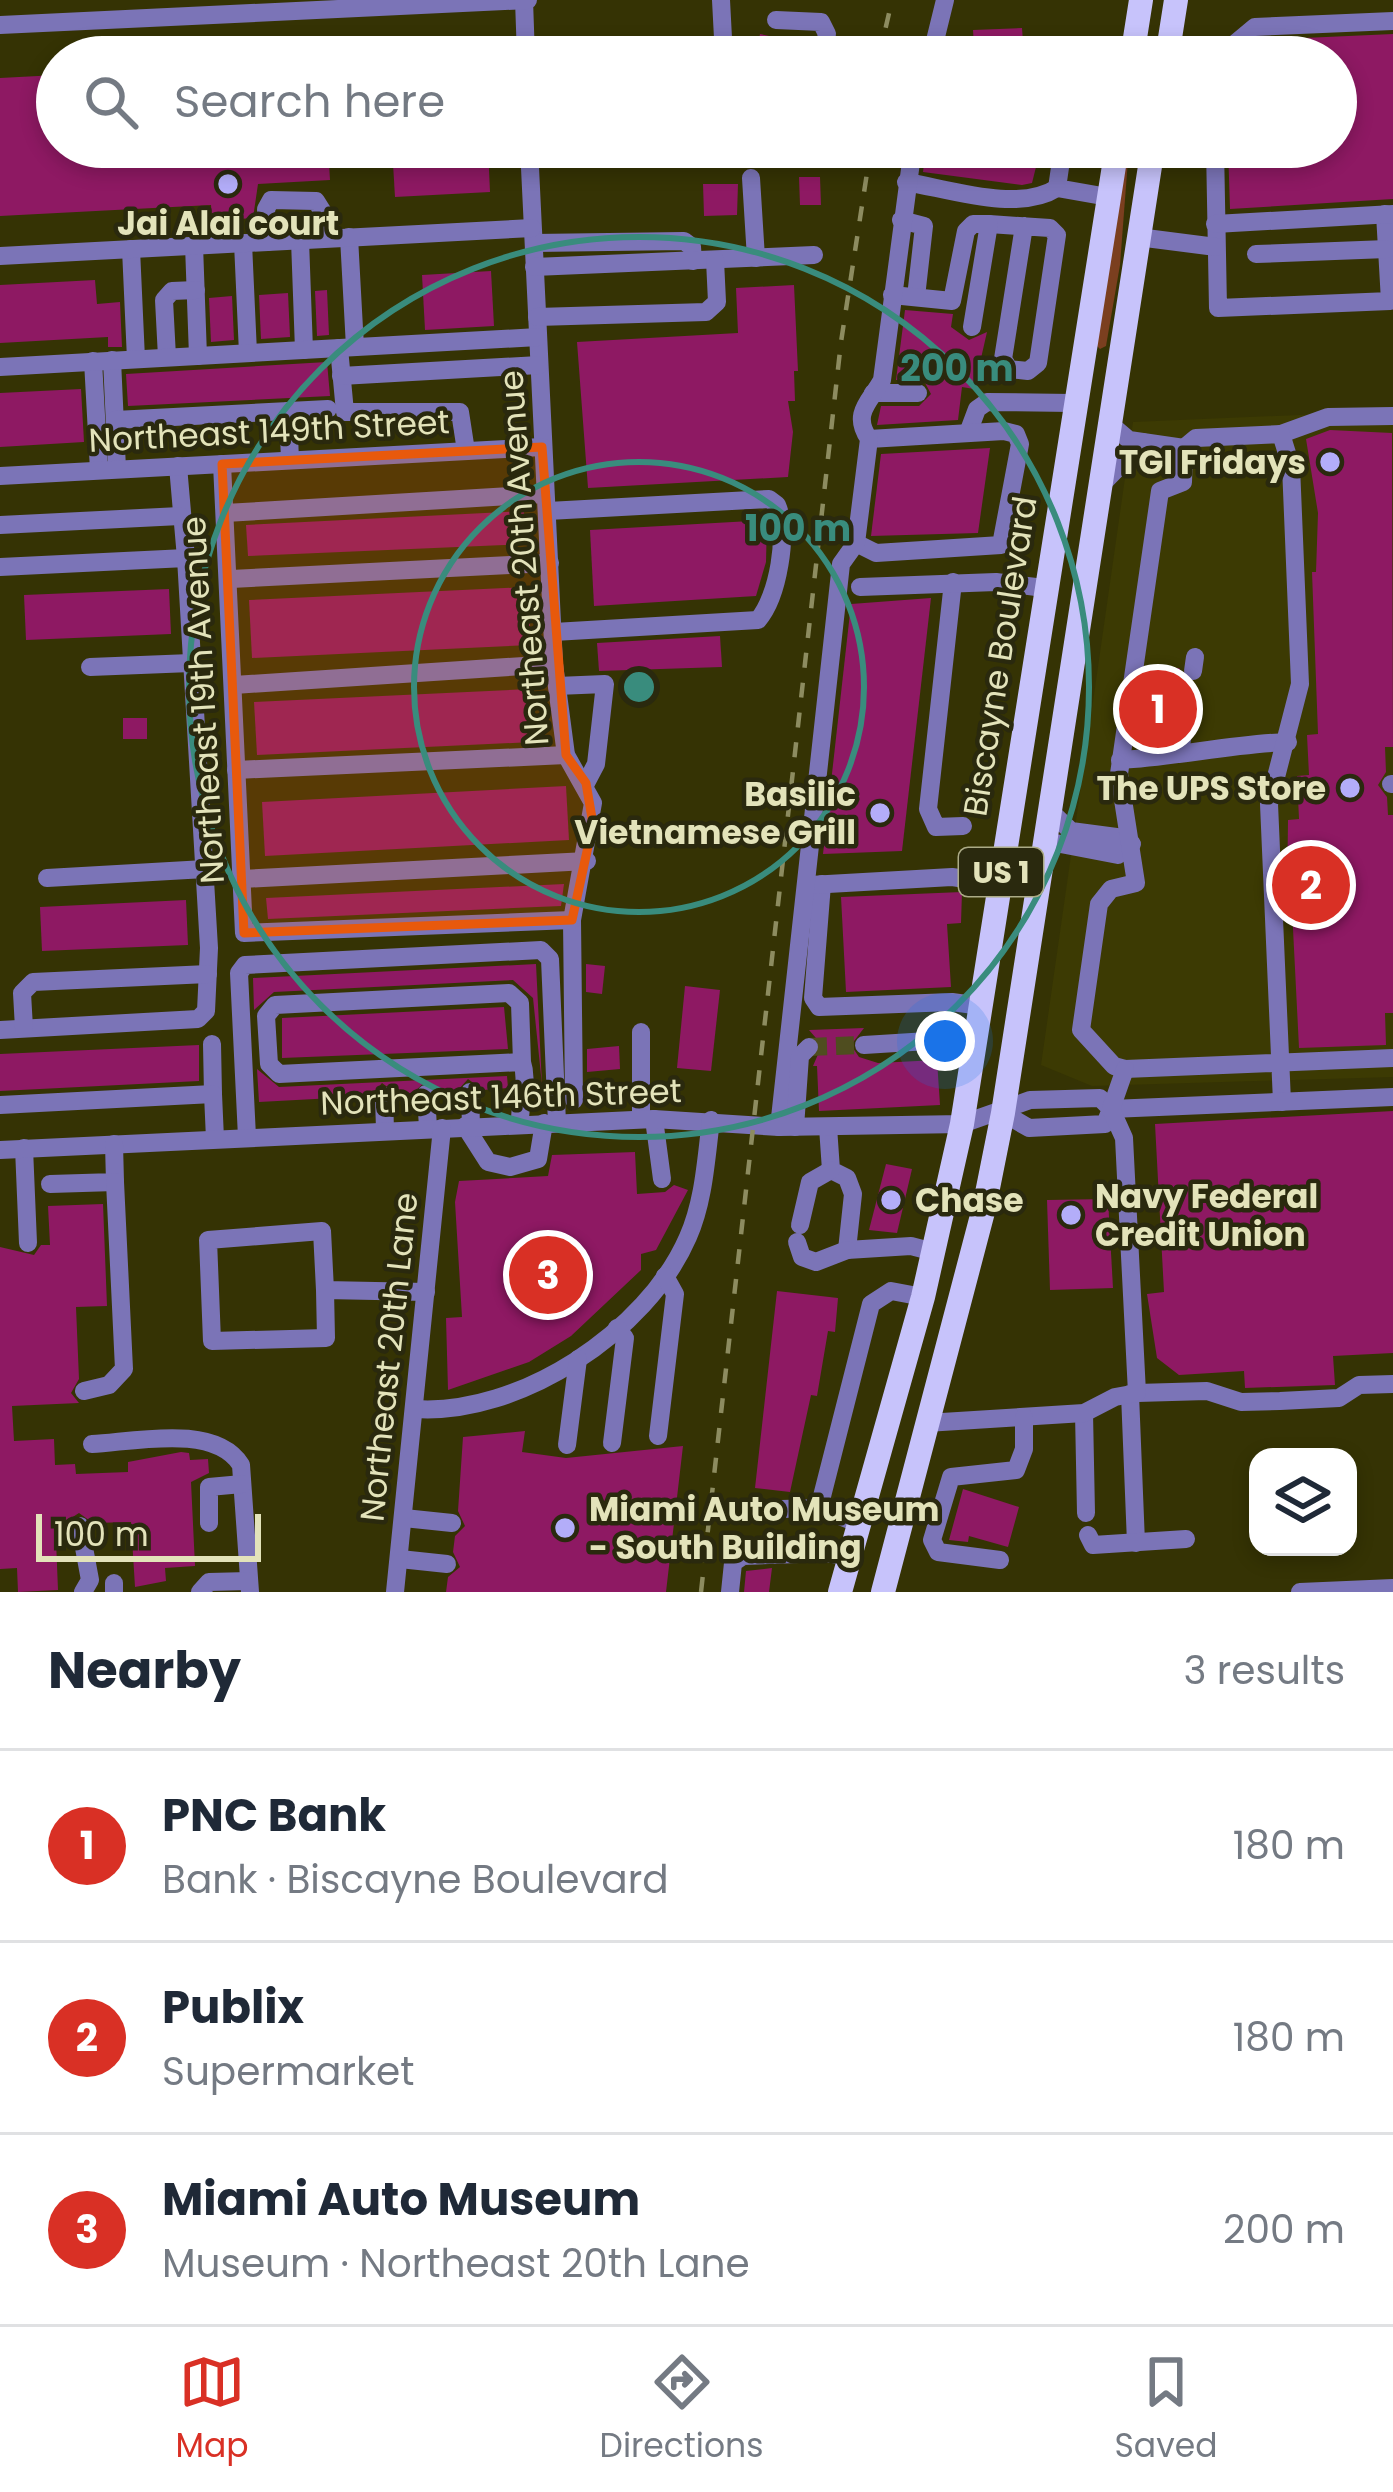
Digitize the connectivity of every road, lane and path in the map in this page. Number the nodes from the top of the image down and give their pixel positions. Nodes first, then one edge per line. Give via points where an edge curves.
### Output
1 (526, 0) edge
2 (722, 0) edge
3 (944, 0) edge
4 (1142, 0) edge
5 (1176, 0) edge
6 (454, 2) edge
7 (359, 4) edge
8 (245, 7) edge
9 (191, 8) edge
10 (807, 10) edge
11 (776, 20) dead end
12 (1393, 21) edge
13 (0, 25) edge
14 (526, 36) edge
15 (723, 36) edge
16 (824, 36) edge
17 (936, 36) edge
18 (1136, 36) edge
19 (1170, 36) edge
20 (1244, 36) edge
21 (530, 168) edge
22 (909, 168) edge
23 (1060, 168) edge
24 (1113, 168) edge
25 (1149, 168) edge
26 (1215, 168) edge
27 (752, 178) dead end
28 (906, 182) junction
29 (1057, 188) junction
30 (1108, 196) junction
31 (1389, 214) edge
32 (901, 220) junction
33 (1294, 220) junction
34 (989, 224) junction
35 (1215, 224) junction
36 (1024, 226) junction
37 (533, 235) junction
38 (1138, 236) junction
39 (350, 237) junction
40 (327, 238) junction
41 (300, 240) junction
42 (268, 242) junction
43 (243, 243) junction
44 (194, 245) junction
45 (1216, 247) junction
46 (131, 249) junction
47 (1295, 253) junction
48 (1256, 254) dead end
49 (814, 255) dead end
50 (0, 256) edge
51 (756, 258) junction
52 (715, 260) junction
53 (1389, 260) edge
54 (693, 262) junction
55 (534, 267) junction
56 (917, 288) dead end
57 (196, 290) junction
58 (892, 295) junction
59 (537, 327) junction
60 (972, 327) dead end
61 (347, 347) junction
62 (304, 350) junction
63 (248, 353) junction
64 (198, 356) junction
65 (167, 358) junction
66 (136, 359) junction
67 (103, 361) junction
68 (539, 365) junction
69 (0, 367) edge
70 (341, 376) junction
71 (873, 393) junction
72 (918, 393) dead end
73 (1072, 403) junction
74 (328, 409) dead end
75 (288, 411) junction
76 (1109, 415) junction
77 (1393, 416) edge
78 (115, 420) junction
79 (968, 433) junction
80 (1281, 434) junction
81 (869, 439) junction
82 (1142, 442) junction
83 (542, 447) junction
84 (1184, 448) junction
85 (466, 451) junction
86 (290, 460) junction
87 (222, 464) junction
88 (178, 466) junction
89 (108, 470) junction
90 (0, 476) edge
91 (1099, 490) junction
92 (546, 503) junction
93 (225, 513) junction
94 (180, 516) junction
95 (0, 525) edge
96 (856, 543) junction
97 (186, 558) junction
98 (550, 563) junction
99 (0, 567) edge
100 (231, 579) junction
101 (953, 582) junction
102 (860, 587) dead end
103 (1044, 588) junction
104 (554, 632) junction
105 (191, 663) junction
106 (554, 664) junction
107 (90, 668) dead end
108 (234, 685) junction
109 (557, 686) junction
110 (1189, 696) dead end
111 (1288, 742) junction
112 (1021, 747) junction
113 (1180, 752) junction
114 (566, 754) junction
115 (1120, 760) junction
116 (236, 770) junction
117 (586, 784) junction
118 (1049, 810) junction
119 (963, 826) dead end
120 (1007, 833) junction
121 (1045, 841) junction
122 (1132, 844) junction
123 (586, 861) junction
124 (205, 869) junction
125 (47, 878) dead end
126 (242, 879) junction
127 (814, 884) junction
128 (1000, 884) junction
129 (572, 920) junction
130 (1032, 927) junction
131 (208, 974) junction
132 (981, 1006) junction
133 (23, 1028) junction
134 (0, 1030) edge
135 (641, 1032) dead end
136 (976, 1038) junction
137 (212, 1044) dead end
138 (864, 1045) tunnel mouth
139 (809, 1047) dead end
140 (1393, 1058) edge
141 (522, 1062) junction
142 (1280, 1062) junction
143 (1125, 1069) junction
144 (1390, 1091) edge
145 (470, 1092) dead end
146 (213, 1094) junction
147 (426, 1094) dead end
148 (383, 1096) dead end
149 (574, 1100) dead end
150 (1282, 1102) junction
151 (0, 1105) edge
152 (1111, 1109) junction
153 (1003, 1113) junction
154 (648, 1119) junction
155 (712, 1120) junction
156 (550, 1123) junction
157 (520, 1124) junction
158 (962, 1124) junction
159 (468, 1126) junction
160 (787, 1127) junction
161 (828, 1127) junction
162 (435, 1128) junction
163 (385, 1130) junction
164 (247, 1137) junction
165 (215, 1139) junction
166 (113, 1144) junction
167 (24, 1148) junction
168 (0, 1150) edge
169 (831, 1170) junction
170 (662, 1179) dead end
171 (115, 1182) junction
172 (50, 1184) dead end
173 (28, 1244) dead end
174 (847, 1250) junction
175 (934, 1252) junction
176 (665, 1276) junction
177 (325, 1289) junction
178 (426, 1292) junction
179 (923, 1297) junction
180 (617, 1328) junction
181 (578, 1359) junction
182 (1393, 1384) edge
183 (84, 1391) dead end
184 (1134, 1394) junction
185 (415, 1409) junction
186 (1084, 1413) junction
187 (1024, 1417) junction
188 (926, 1423) junction
189 (658, 1436) dead end
190 (613, 1443) dead end
191 (92, 1444) dead end
192 (567, 1445) dead end
193 (242, 1484) junction
194 (819, 1508) junction
195 (748, 1510) dead end
196 (1086, 1514) dead end
197 (404, 1518) junction
198 (209, 1523) dead end
199 (452, 1523) dead end
200 (860, 1524) junction
201 (80, 1526) dead end
202 (1088, 1535) dead end
203 (1186, 1539) dead end
204 (1136, 1543) junction
205 (400, 1558) junction
206 (850, 1558) junction
207 (1000, 1560) dead end
208 (447, 1564) dead end
209 (249, 1587) edge
210 (1393, 1588) edge
211 (1347, 1591) edge
212 (83, 1592) edge
213 (200, 1592) edge
214 (395, 1592) edge
215 (730, 1592) edge
216 (840, 1592) edge
217 (883, 1592) edge
218 (1300, 1592) edge

1 - 6 street
1 - 14 street
2 - 15 street
3 - 17 street
4 - 18 main road
5 - 19 main road
6 - 7 street
7 - 8 street
8 - 9 street
9 - 13 street
10 - 11 street
10 - 16 street
12 - 20 street via 1255,27
21 - 37 street, Northeast 20th Avenue
22 - 28 street
23 - 29 street
24 - 30 main road, Biscayne Boulevard / US 1
25 - 38 main road, US 1
26 - 35 street
27 - 51 street
28 - 29 street via 1006,198
28 - 32 street
29 - 30 street
30 - 73 main road, Biscayne Boulevard / US 1
31 - 33 street
31 - 53 street
32 - 56 street via 924,226
32 - 58 street
33 - 35 street
33 - 47 street
34 - 36 street
34 - 58 street via 966,230 952,301
34 - 60 street
35 - 45 street
36 - 36 street via 1057,235 1038,363 1028,371 1009,369 1004,359
37 - 39 street
37 - 54 street via 684,241
37 - 55 street, Northeast 20th Avenue
38 - 45 street
38 - 76 main road, US 1
39 - 40 street
39 - 61 street
40 - 41 street
40 - 42 street via 316,201 272,200
41 - 42 street
41 - 62 street
42 - 43 street
43 - 44 street
43 - 63 street
44 - 46 street
44 - 57 street
45 - 53 street via 1218,308 1390,301
46 - 50 street
46 - 66 street
47 - 48 street
47 - 53 street
49 - 51 street
51 - 52 street
52 - 54 street
52 - 59 street via 717,302 706,312
54 - 55 street
55 - 59 street, Northeast 20th Avenue
57 - 64 street
57 - 65 street via 172,291 164,300
58 - 71 street via 882,380
59 - 61 street
59 - 68 street, Northeast 20th Avenue
61 - 62 street
61 - 70 street
62 - 63 street
63 - 64 street
64 - 65 street
65 - 66 street
66 - 67 street
67 - 69 street
67 - 78 street
67 - 89 street
68 - 70 street
68 - 83 street, Northeast 20th Avenue
70 - 85 street via 351,416 460,412
71 - 72 street
71 - 81 street via 862,406
73 - 76 main road
73 - 79 street via 987,402
73 - 103 main road, Biscayne Boulevard / US 1
74 - 75 street
75 - 78 street
75 - 86 street
76 - 82 street via 1129,440
76 - 91 main road, US 1
77 - 80 street via 1328,417
78 - 89 street
79 - 81 street
79 - 96 street via 1020,438 1001,545 876,553
80 - 84 street via 1196,438
80 - 111 street via 1291,466 1300,652
81 - 96 street
82 - 84 street
82 - 91 street
83 - 85 street, Northeast 149th Street
83 - 92 street, Northeast 20th Avenue
84 - 115 street via 1183,482 1160,491
85 - 86 street, Northeast 149th Street
86 - 87 street, Northeast 149th Street
87 - 88 street, Northeast 149th Street
87 - 93 street, Northeast 19th Avenue
88 - 89 street, Northeast 149th Street
88 - 94 street
89 - 90 street, Northeast 149th Street
91 - 118 main road, US 1
92 - 93 street
92 - 98 street, Northeast 20th Avenue
92 - 104 street via 769,499 781,514 772,597 758,620
93 - 100 street, Northeast 19th Avenue
94 - 95 street
94 - 97 street
96 - 127 street via 841,564
97 - 99 street
97 - 105 street
98 - 100 street
98 - 104 street, Northeast 20th Avenue
100 - 108 street, Northeast 19th Avenue
101 - 102 street
101 - 103 street
101 - 119 street via 928,809 936,827
103 - 112 main road, Biscayne Boulevard / US 1
104 - 106 street, Northeast 20th Avenue
105 - 107 street
105 - 124 street
106 - 108 street
106 - 109 street, Northeast 20th Avenue
108 - 116 street, Northeast 19th Avenue
109 - 114 street, Northeast 20th Avenue
109 - 117 street via 605,684 596,764
110 - 113 street
111 - 113 street
111 - 142 street via 1269,804
112 - 120 main road, Biscayne Boulevard / US 1
112 - 121 main road via 1027,810
113 - 115 street
114 - 116 street
114 - 117 street, Northeast 20th Avenue
115 - 122 street
116 - 126 street, Northeast 19th Avenue
117 - 123 street, Northeast 20th Avenue via 593,803
118 - 121 main road, US 1
118 - 122 street via 1072,831
120 - 128 main road, Biscayne Boulevard / US 1
120 - 130 main road via 1027,872
121 - 122 street via 1118,855
121 - 130 main road, US 1
122 - 143 street via 1136,883 1111,890 1099,904 1080,1020 1086,1040
123 - 126 street
123 - 129 street, Northeast 20th Avenue
124 - 125 street
124 - 131 street
126 - 129 street, Northeast 19th Avenue via 244,933
127 - 128 street
127 - 132 street via 819,1007
127 - 160 street
128 - 132 main road, Biscayne Boulevard / US 1
129 - 149 street, Northeast 20th Avenue
130 - 153 main road, US 1
131 - 133 street via 206,1011 198,1019
131 - 133 street via 34,982 22,993
132 - 136 main road, Biscayne Boulevard / US 1
133 - 134 street
135 - 154 street
136 - 138 street
136 - 158 main road, Biscayne Boulevard / US 1
137 - 146 street
139 - 160 street via 800,1056
140 - 142 street
141 - 141 street via 279,1073 269,1064 266,1016 274,1005 509,993 520,1004
141 - 157 street
142 - 143 street
142 - 150 street
143 - 152 street
144 - 150 street
145 - 159 street
146 - 151 street
146 - 165 street
147 - 162 street, Northeast 20th Lane
148 - 163 street
150 - 152 street
152 - 153 street, Northeast 146th Street via 1100,1098 1030,1100
152 - 153 street, Northeast 146th Street via 1105,1124 1029,1128
152 - 184 street via 1124,1138
153 - 158 street, Northeast 146th Street
153 - 188 main road, US 1
154 - 155 street, Northeast 146th Street
154 - 156 street, Northeast 146th Street
154 - 170 street
155 - 160 street, Northeast 146th Street
155 - 176 street via 699,1209
156 - 157 street, Northeast 146th Street
156 - 159 street via 538,1159 510,1167 488,1162
156 - 164 street via 550,959 541,950 245,965 239,973
157 - 159 street, Northeast 146th Street
158 - 161 street, Northeast 146th Street
158 - 175 main road, Biscayne Boulevard / US 1
159 - 162 street, Northeast 146th Street
160 - 161 street, Northeast 146th Street
161 - 169 street
162 - 163 street, Northeast 146th Street
162 - 178 street, Northeast 20th Lane
163 - 164 street, Northeast 146th Street
164 - 165 street, Northeast 146th Street
165 - 166 street, Northeast 146th Street
166 - 167 street, Northeast 146th Street
166 - 171 street
167 - 168 street, Northeast 146th Street
167 - 173 street
169 - 174 street via 848,1178 854,1194
169 - 174 street via 810,1182 802,1257 834,1260
171 - 172 street
171 - 183 street via 124,1369 109,1385
174 - 175 street
175 - 179 main road, Biscayne Boulevard / US 1
176 - 180 street
176 - 189 street via 675,1294
177 - 177 street via 322,1231 208,1240 212,1341 326,1338
177 - 178 street
178 - 185 street, Northeast 20th Lane
179 - 194 street via 891,1291 872,1304
179 - 200 main road, Biscayne Boulevard / US 1
180 - 181 street
180 - 190 street via 625,1338
181 - 185 street via 507,1396
181 - 192 street
182 - 184 street via 1296,1400
184 - 186 street
184 - 204 street
185 - 197 street, Northeast 20th Lane
186 - 187 street
186 - 196 street
187 - 188 street
187 - 207 street via 1016,1470 951,1477 932,1540 938,1552
188 - 217 main road, US 1
191 - 193 street via 221,1446 241,1465
193 - 198 street via 209,1487
193 - 209 street
194 - 195 street
194 - 200 street
197 - 199 street
197 - 205 street, Northeast 20th Lane
200 - 206 main road, Biscayne Boulevard / US 1
201 - 212 street via 90,1580
202 - 204 street via 1093,1545
203 - 204 street
205 - 208 street
205 - 214 street, Northeast 20th Lane
206 - 215 street via 743,1556 733,1563
206 - 216 main road, Biscayne Boulevard / US 1
209 - 213 street via 209,1582
210 - 211 street
211 - 218 street

